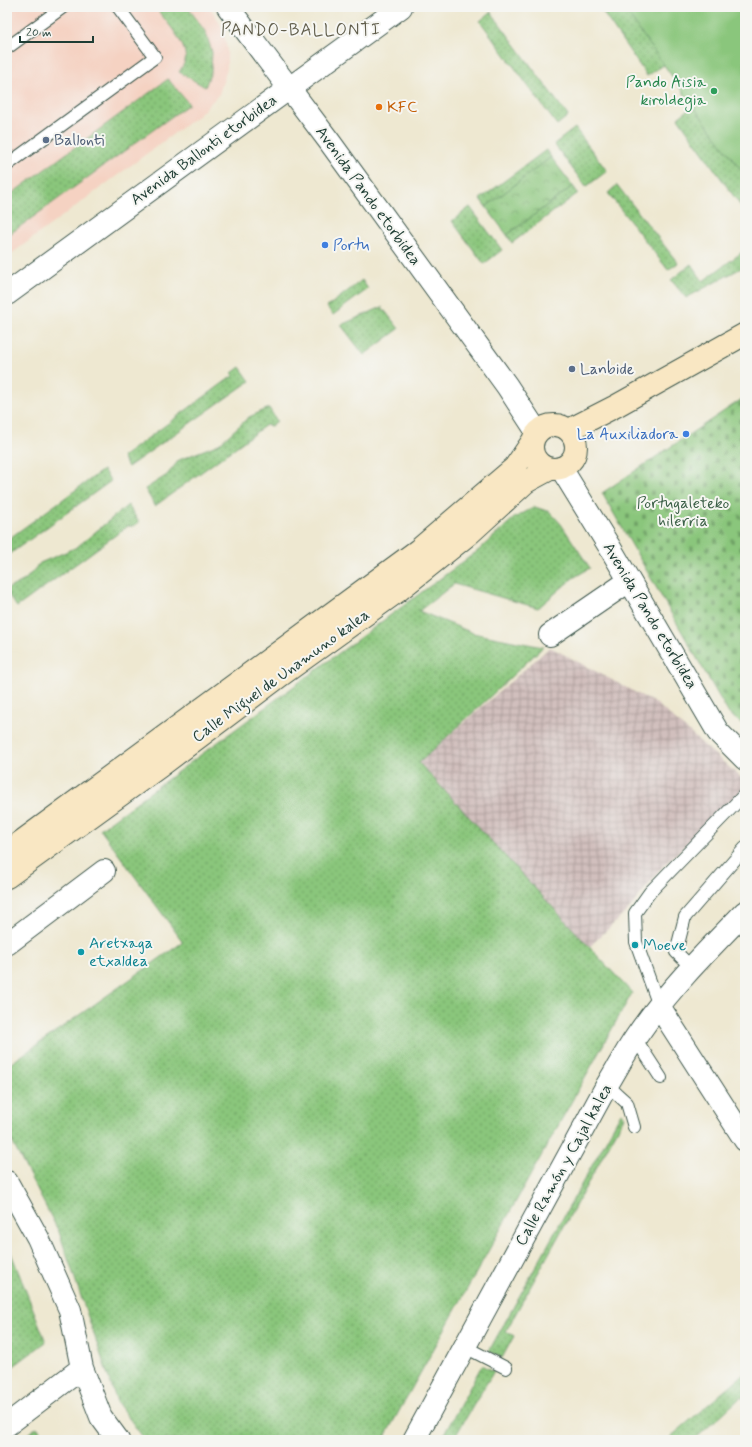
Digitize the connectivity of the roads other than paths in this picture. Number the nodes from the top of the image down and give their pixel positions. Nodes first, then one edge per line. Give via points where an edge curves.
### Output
1 (63, 7) edge
2 (118, 7) edge
3 (228, 7) edge
4 (401, 7) edge
5 (9, 47) edge
6 (289, 88) junction
7 (7, 165) edge
8 (7, 294) edge
9 (745, 334) edge
10 (539, 433) junction
11 (572, 435) junction
12 (555, 468) junction
13 (630, 581) junction
14 (550, 635) dead end
15 (745, 758) edge
16 (745, 794) edge
17 (745, 848) edge
18 (7, 852) edge
19 (104, 871) dead end
20 (7, 877) edge
21 (745, 912) edge
22 (7, 944) edge
23 (691, 967) junction
24 (659, 1006) junction
25 (635, 1038) junction
26 (661, 1078) dead end
27 (607, 1085) junction
28 (634, 1127) dead end
29 (745, 1140) edge
30 (7, 1182) edge
31 (465, 1347) junction
32 (82, 1368) junction
33 (506, 1368) dead end
34 (7, 1425) edge
35 (118, 1440) edge
36 (414, 1440) edge

1 - 5 lane
2 - 7 lane via 155,57
3 - 6 street, Avenida Pando etorbidea
4 - 6 street, Avenida Ballonti etorbidea
6 - 8 street, Avenida Ballonti etorbidea
6 - 10 street, Avenida Pando etorbidea
9 - 11 street via 616,406
10 - 11 street via 559,425
10 - 12 street via 533,454 539,464
10 - 18 street, Calle Miguel de Unamuno kalea via 515,467 418,550
11 - 12 street, Calle Miguel de Unamuno kalea via 576,451 570,462
12 - 13 street, Avenida Pando etorbidea
12 - 20 street, Calle Miguel de Unamuno kalea via 526,482 469,534 398,591
13 - 14 street
13 - 15 street, Avenida Pando etorbidea via 718,732
16 - 24 lane via 650,892 635,913 636,942
17 - 23 lane via 685,917 676,952
19 - 22 street
21 - 23 street, Calle Ramón y Cajal kalea
23 - 24 street, Calle Ramón y Cajal kalea
24 - 25 street, Calle Ramón y Cajal kalea
24 - 29 street
25 - 26 lane
25 - 27 street, Calle Ramón y Cajal kalea
27 - 28 lane via 627,1103
27 - 31 street, Calle Ramón y Cajal kalea
30 - 32 street via 38,1238 70,1310
31 - 33 lane
31 - 36 street, Calle Ramón y Cajal kalea
32 - 34 street
32 - 35 street via 101,1417

